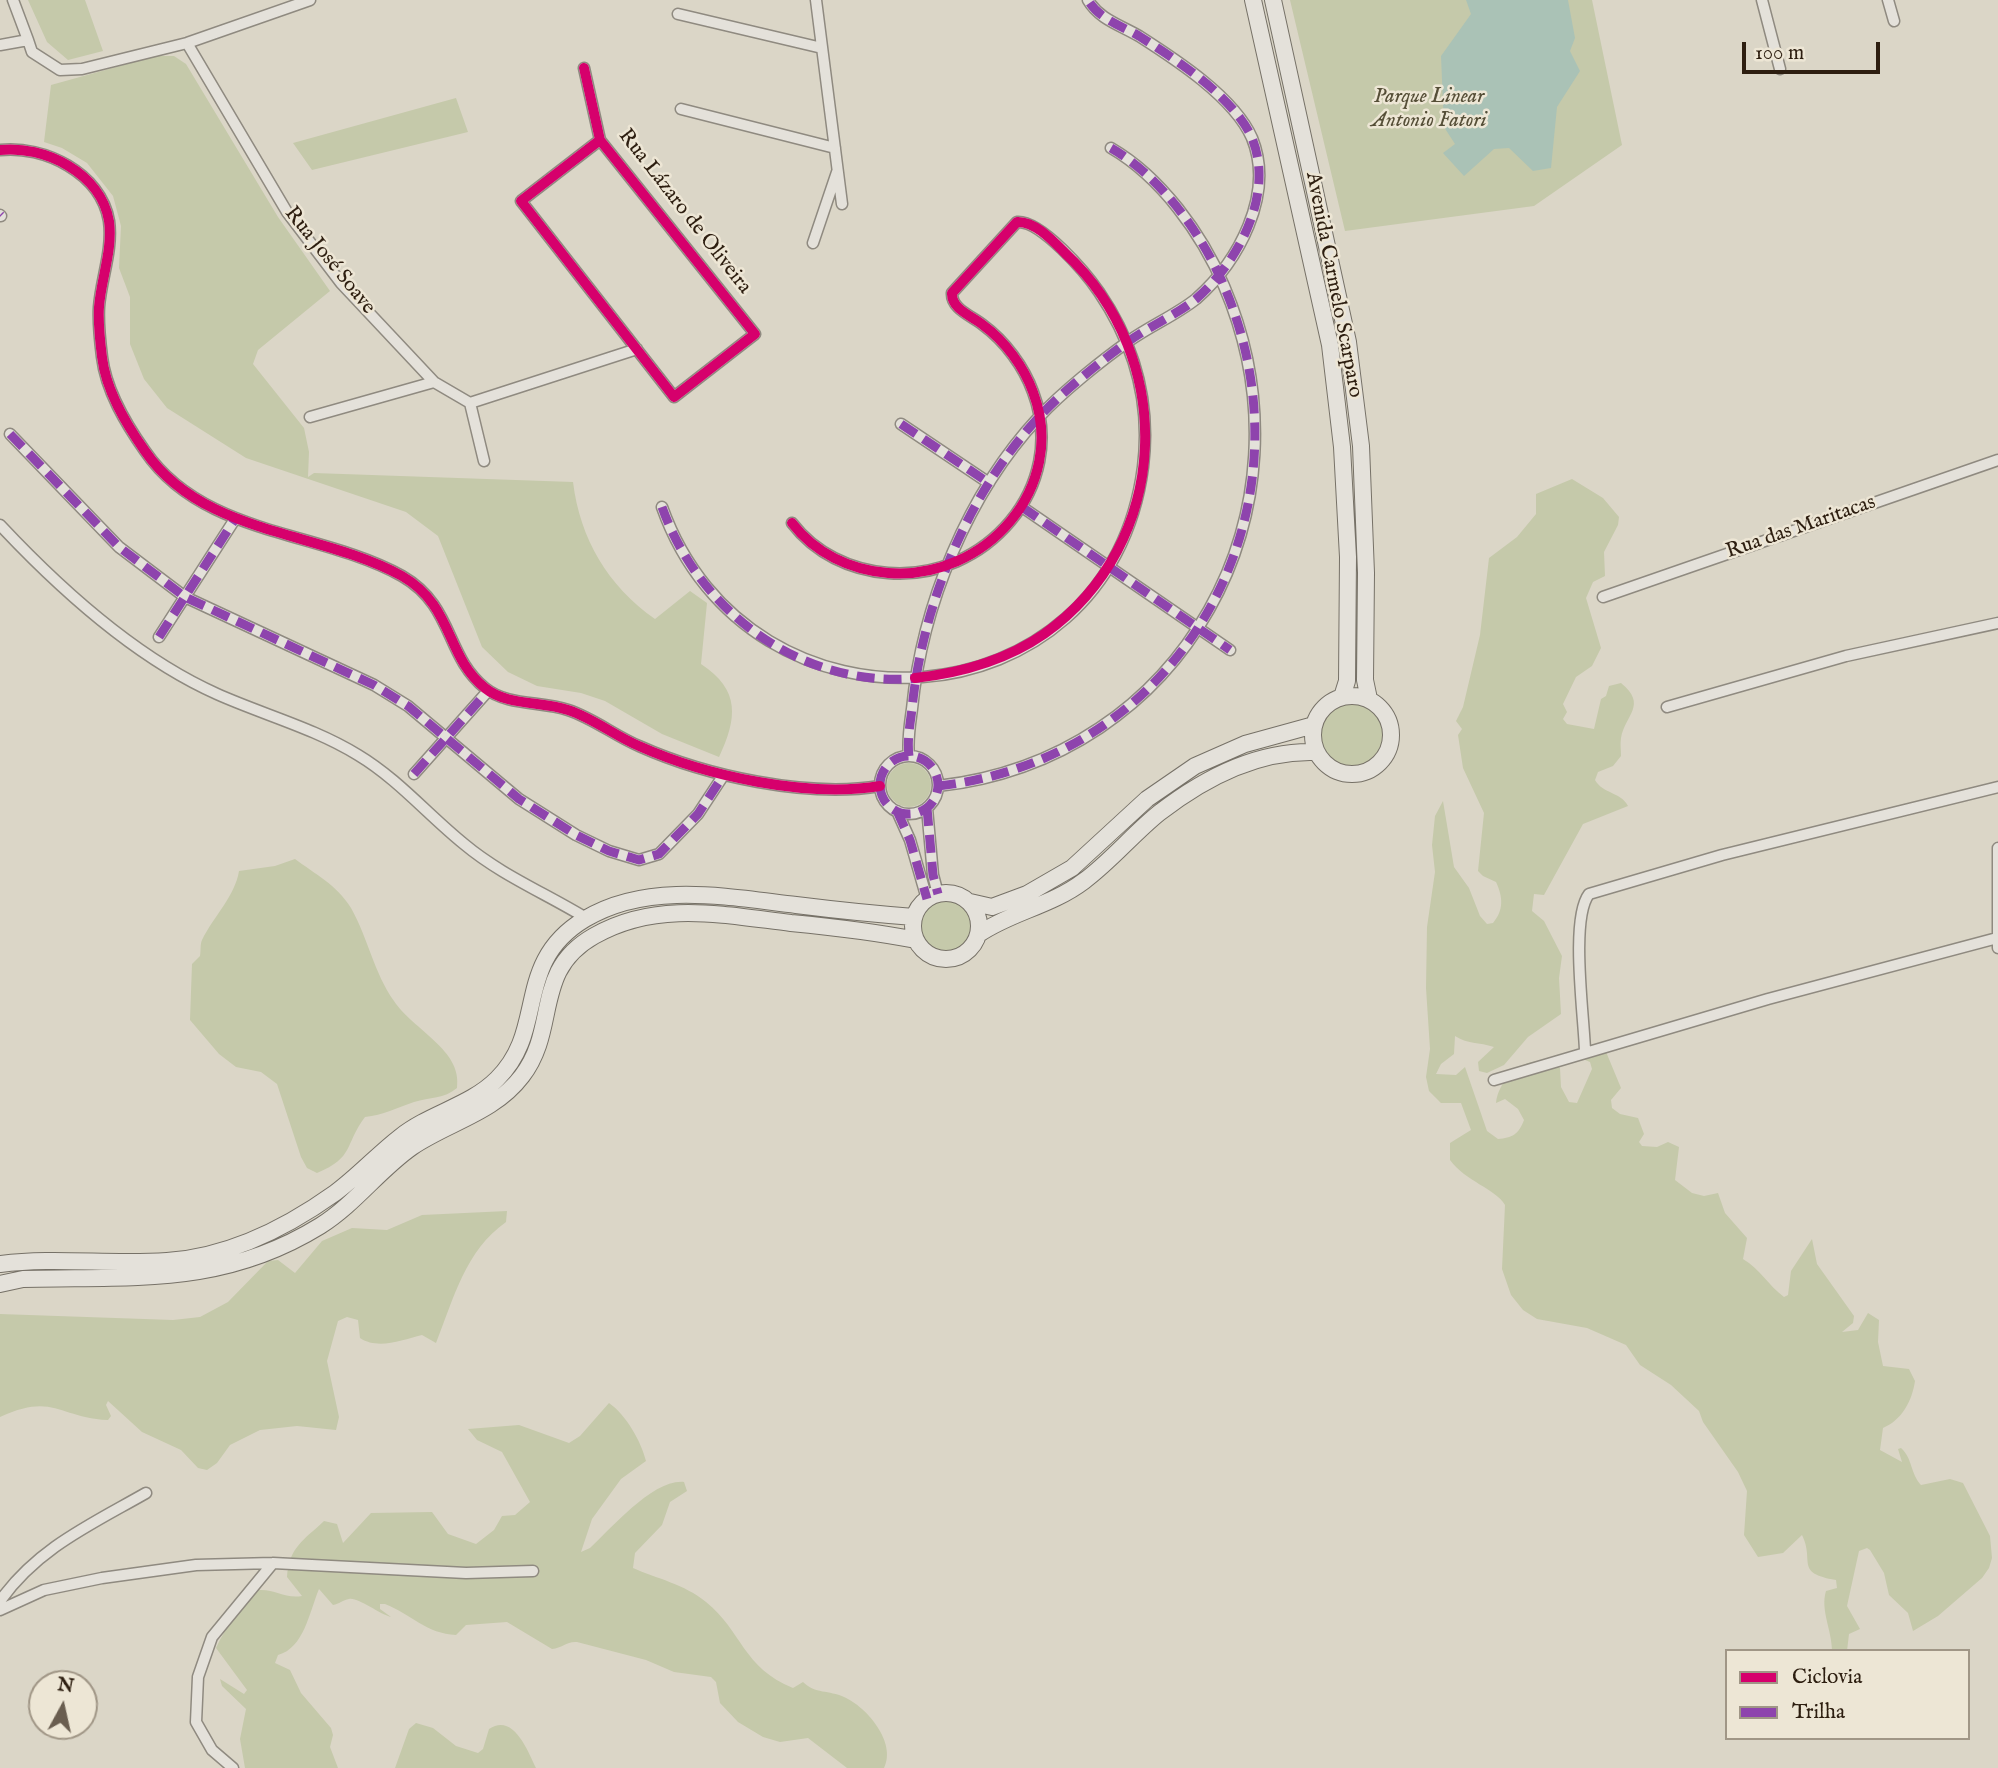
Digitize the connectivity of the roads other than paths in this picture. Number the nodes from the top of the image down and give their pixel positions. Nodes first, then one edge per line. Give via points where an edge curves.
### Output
1 (13, 0) edge
2 (310, 0) edge
3 (816, 0) edge
4 (1088, 0) edge
5 (1253, 0) edge
6 (1273, 0) edge
7 (1762, 0) edge
8 (1888, 0) edge
9 (678, 14) dead end
10 (1894, 21) dead end
11 (28, 40) junction
12 (187, 43) junction
13 (0, 46) edge
14 (822, 48) junction
15 (583, 68) dead end
16 (1780, 69) dead end
17 (681, 109) dead end
18 (600, 140) junction
19 (835, 148) junction
20 (1111, 148) dead end
21 (0, 150) edge
22 (838, 169) junction
23 (842, 204) dead end
24 (813, 243) dead end
25 (1219, 275) junction
26 (1128, 342) junction
27 (637, 349) junction
28 (434, 382) junction
29 (470, 403) junction
30 (1041, 415) junction
31 (310, 417) dead end
32 (901, 424) dead end
33 (10, 434) dead end
34 (1998, 460) edge
35 (484, 461) dead end
36 (989, 483) junction
37 (1022, 506) junction
38 (662, 507) dead end
39 (234, 519) junction
40 (792, 523) dead end
41 (0, 526) edge
42 (1109, 566) junction
43 (949, 567) junction
44 (185, 597) junction
45 (1603, 597) dead end
46 (1998, 623) edge
47 (1198, 628) junction
48 (159, 637) dead end
49 (1230, 650) dead end
50 (915, 678) junction
51 (488, 691) junction
52 (1342, 697) junction
53 (1369, 699) junction
54 (1667, 707) dead end
55 (1314, 725) junction
56 (448, 737) junction
57 (1316, 752) junction
58 (909, 756) junction
59 (414, 774) dead end
60 (723, 776) junction
61 (880, 786) junction
62 (938, 786) junction
63 (1998, 787) edge
64 (926, 808) junction
65 (897, 811) junction
66 (1998, 848) edge
67 (932, 896) junction
68 (970, 902) junction
69 (914, 917) junction
70 (586, 918) junction
71 (979, 934) junction
72 (916, 940) junction
73 (1997, 943) edge
74 (1585, 1051) junction
75 (1494, 1080) dead end
76 (0, 1264) edge
77 (0, 1284) edge
78 (146, 1493) dead end
79 (272, 1563) junction
80 (533, 1571) dead end
81 (0, 1601) edge
82 (0, 1610) edge
83 (233, 1768) edge

1 - 11 street
2 - 12 street
3 - 14 street
4 - 25 street via 1099,15 1203,82 1251,137 1258,177 1251,219
5 - 52 main road, Avenida Carmelo Scarparo via 1330,345 1348,557 1347,681
6 - 53 main road, Avenida Carmelo Scarparo via 1348,342 1360,446
7 - 16 street
8 - 10 street
9 - 14 street
11 - 12 street via 32,52 60,70 82,69
11 - 13 street
12 - 28 street, Rua José Soave via 287,212 341,283
14 - 19 street
15 - 18 street, Rua Lázaro de Oliveira
17 - 19 street
18 - 27 street via 521,201
18 - 27 street, Rua Lázaro de Oliveira via 755,334 674,397
19 - 22 street
20 - 25 street via 1136,166 1177,210
21 - 39 street via 43,153 68,164 92,186 108,219 109,247 99,308 102,360 121,414 148,456 183,490
22 - 23 street
22 - 24 street
25 - 26 street via 1194,300
25 - 47 street via 1245,346 1253,385 1254,469 1239,544
26 - 30 street
26 - 30 street via 1110,308 1076,263 1031,225 1017,222 1011,226 955,288 951,299 1008,350
26 - 42 street via 1142,393 1145,453 1133,511
27 - 29 street
28 - 29 street, Rua José Soave
28 - 31 street
29 - 35 street
30 - 36 street
30 - 37 street via 1037,462
32 - 36 street
33 - 44 street via 119,547
34 - 45 street, Rua das Maritacas
36 - 43 street
37 - 42 street
37 - 43 street via 985,546
38 - 50 street via 690,567 717,600 758,636 807,661 848,674
39 - 44 street
39 - 51 street via 372,561 420,588 446,623 466,666
40 - 43 street via 818,549 861,568 908,573
41 - 70 street via 53,581 151,656 215,694 302,726 359,755 503,873
42 - 47 street
42 - 50 street via 1068,615 1017,650 981,666
43 - 50 street
44 - 48 street
44 - 56 street via 346,670 408,706
46 - 54 street via 1846,656
47 - 49 street
47 - 62 street via 1136,703 1081,742 1010,773
50 - 58 street
51 - 56 street
51 - 60 street via 582,715 656,754
52 - 53 main road
52 - 55 main road via 1329,703
53 - 57 main road via 1380,707 1392,732 1385,758 1375,768 1349,775 1336,771
55 - 57 main road
55 - 68 main road via 1245,744 1195,766 1147,800 1072,868 1027,894 992,906
56 - 59 street
56 - 60 street via 519,799 576,835 639,860 659,854 674,840
57 - 71 main road via 1294,751 1251,761 1203,782 1158,813 1082,882 1035,910
58 - 61 street via 890,763
58 - 62 street via 928,763
60 - 61 street via 813,787
61 - 65 street
62 - 64 street
63 - 74 street via 1722,855 1589,894 1580,917
64 - 65 street via 915,813
64 - 67 street
65 - 67 street
66 - 73 street
67 - 68 main road via 949,893
67 - 69 main road
68 - 71 main road
69 - 70 main road via 692,894 624,904
69 - 72 main road
70 - 76 main road via 562,936 544,959 519,1049 497,1079 402,1135 336,1192 287,1223 210,1254 169,1261
71 - 72 main road via 974,944 955,957 933,956
72 - 77 main road via 702,912 660,913 616,925 579,946 558,969 541,1038 513,1087 481,1112 410,1149 321,1226 250,1259 170,1276 23,1279
73 - 74 street
74 - 75 street
78 - 81 street via 41,1555
79 - 80 street via 466,1573
79 - 82 street via 196,1565 102,1578 44,1590
79 - 83 street via 212,1637 198,1677 196,1722 212,1750

